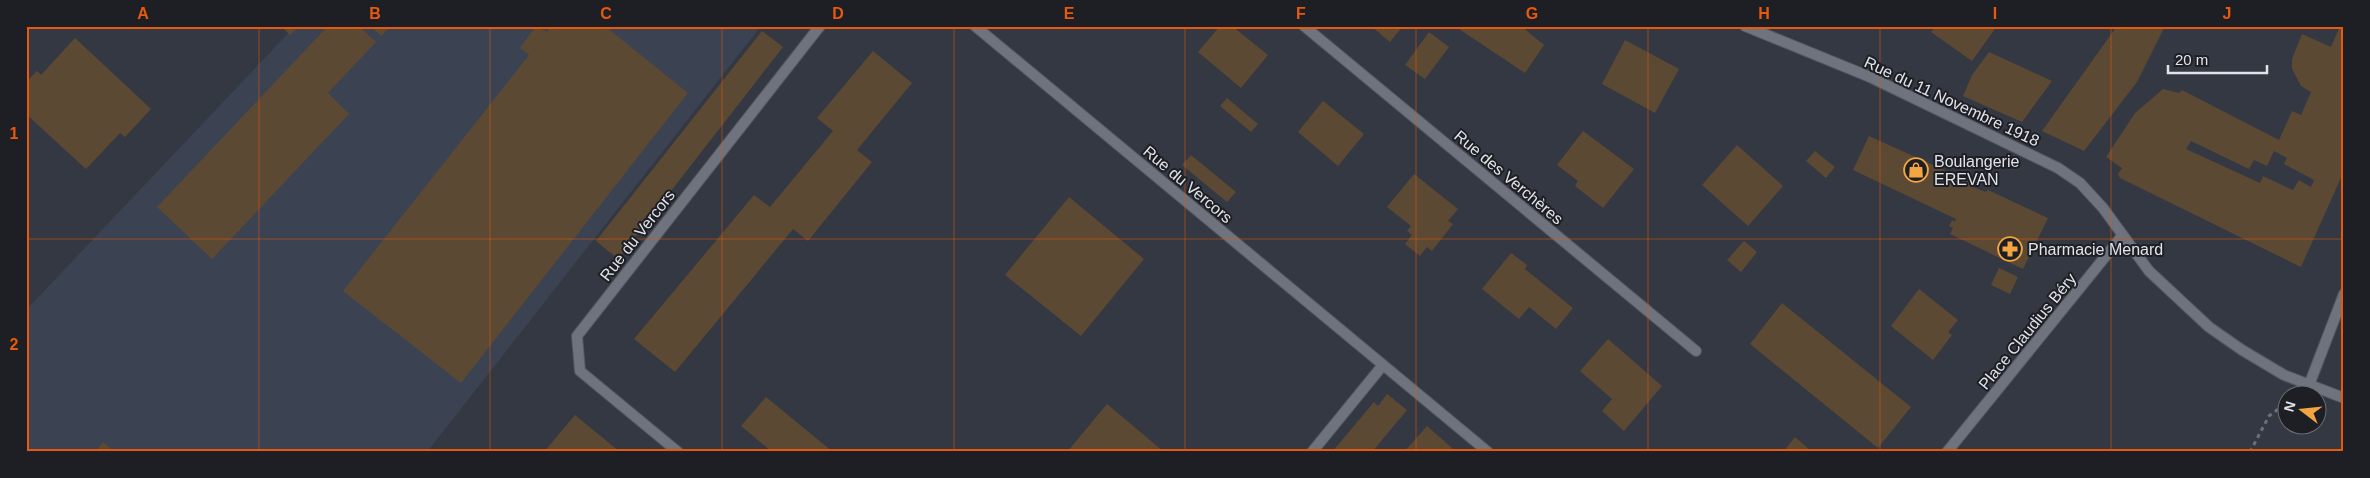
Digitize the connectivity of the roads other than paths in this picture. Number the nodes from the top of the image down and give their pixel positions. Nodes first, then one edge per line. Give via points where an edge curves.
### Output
1 (820, 26) edge
2 (975, 26) edge
3 (1304, 26) edge
4 (1745, 26) edge
5 (2122, 236) junction
6 (2344, 294) edge
7 (1696, 352) dead end
8 (1383, 365) junction
9 (2309, 385) junction
10 (2344, 398) edge
11 (678, 452) edge
12 (1312, 452) edge
13 (1488, 452) edge
14 (1947, 452) edge

1 - 11 street, Rue du Vercors via 577,336 580,370
2 - 8 street, Rue du Vercors
3 - 7 street, Rue des Verchères
4 - 5 street, Rue du 11 Novembre 1918 via 1870,77 2058,168 2080,183
5 - 9 street via 2149,271 2209,327 2284,375
5 - 14 street, Place Claudius Béry
6 - 9 street
8 - 12 street
8 - 13 street, Rue du Vercors
9 - 10 street

